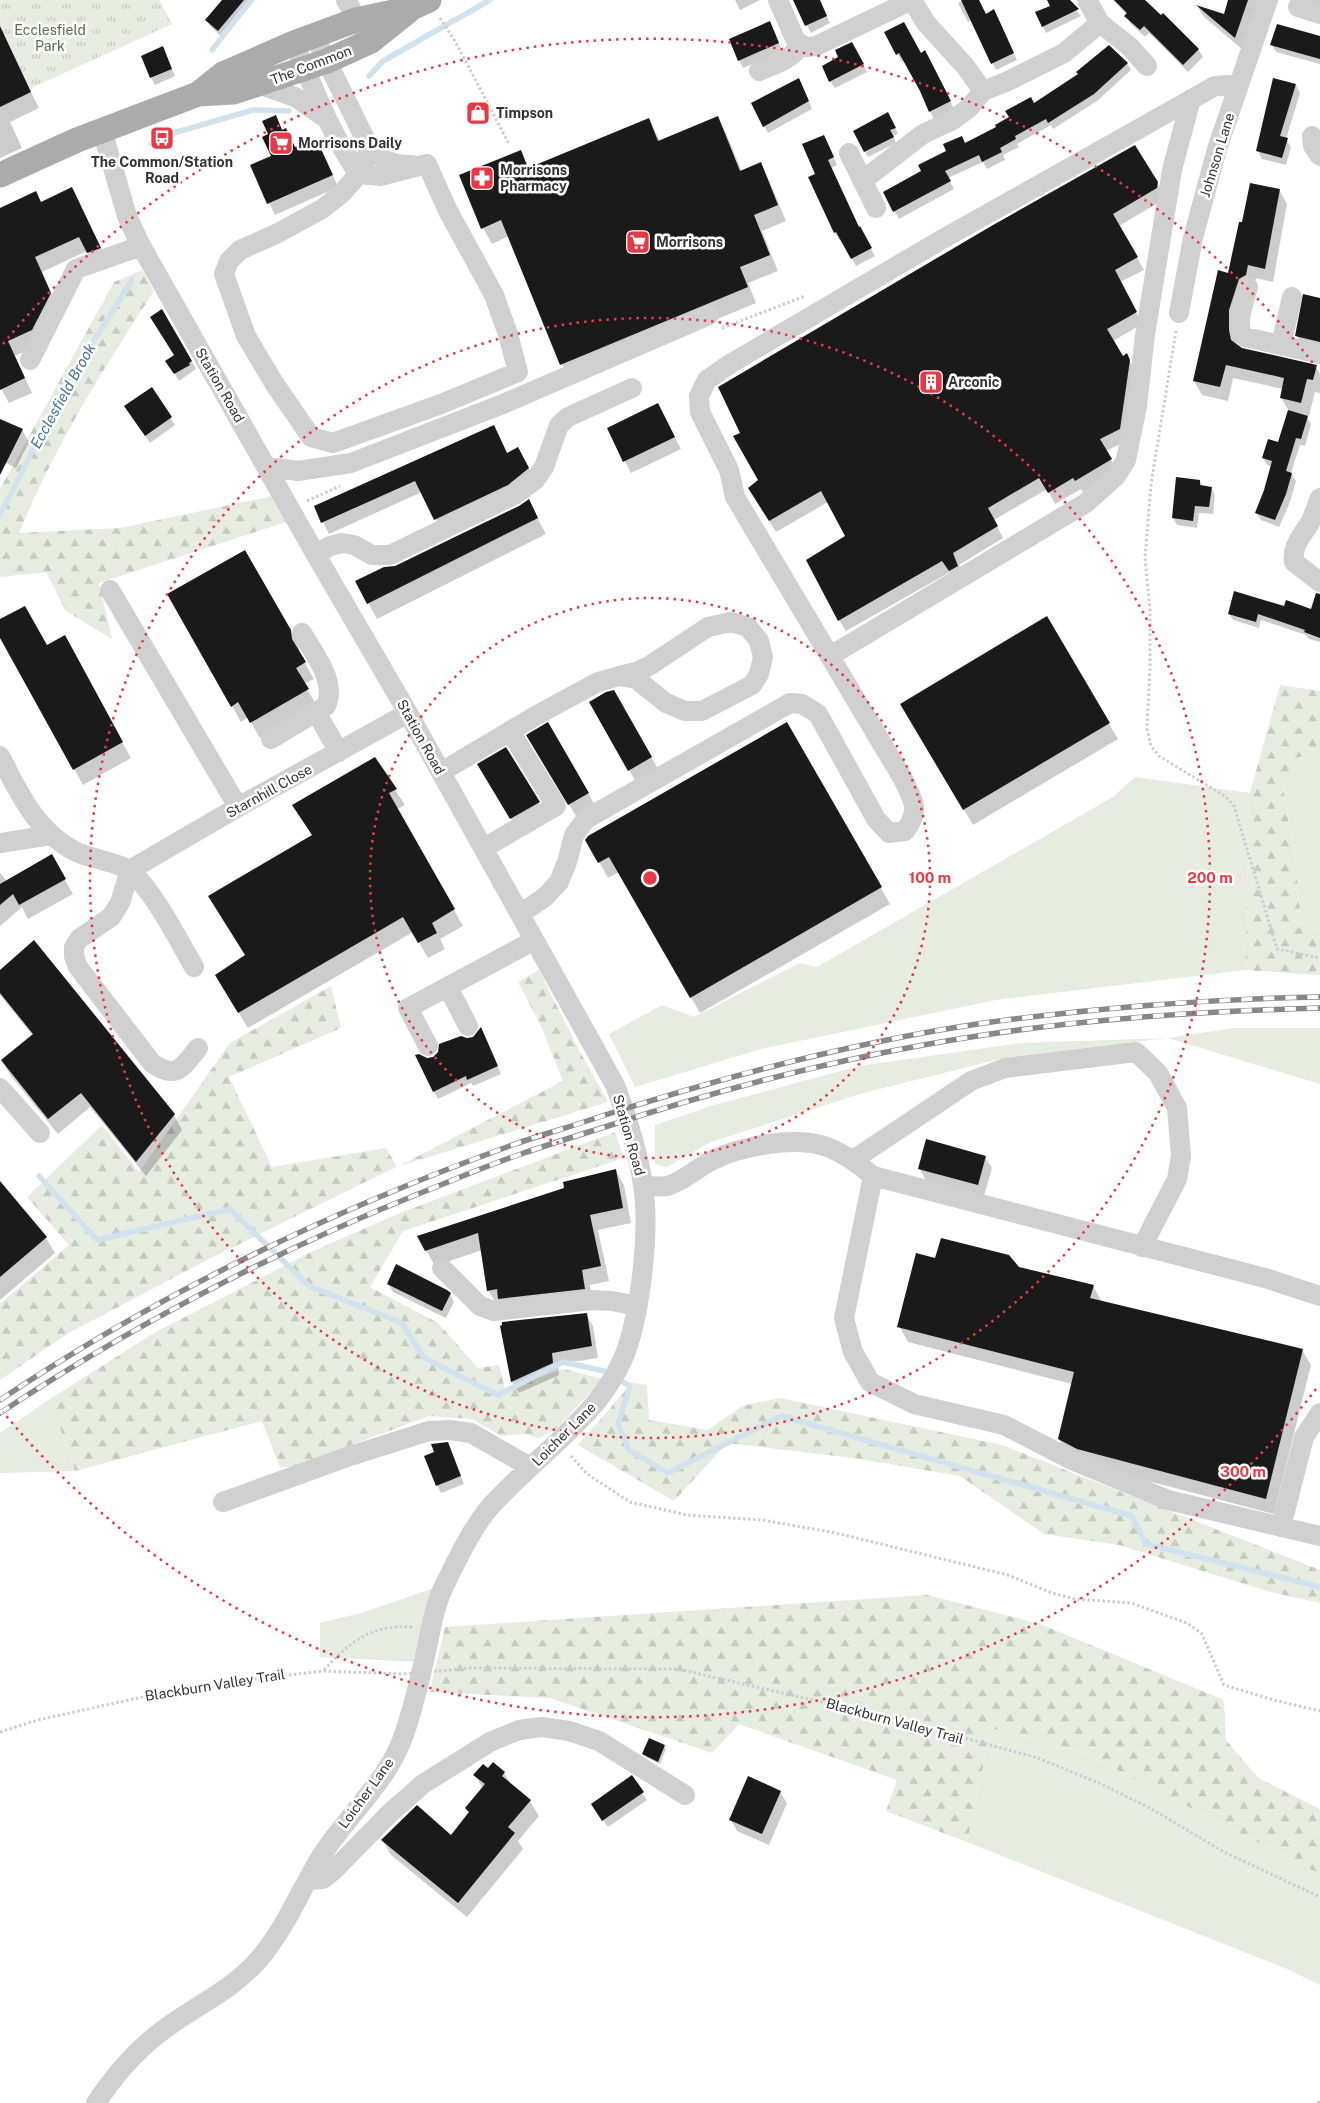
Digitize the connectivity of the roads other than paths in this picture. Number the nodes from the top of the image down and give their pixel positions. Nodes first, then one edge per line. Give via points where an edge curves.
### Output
1 (778, 0) edge
2 (912, 0) edge
3 (1087, 0) edge
4 (1268, 0) edge
5 (420, 4) edge
6 (1298, 7) dead end
7 (351, 10) edge
8 (1320, 14) edge
9 (1100, 23) junction
10 (304, 39) junction
11 (370, 41) junction
12 (801, 44) junction
13 (316, 65) junction
14 (1147, 66) dead end
15 (759, 71) dead end
16 (258, 84) junction
17 (1239, 84) junction
18 (983, 91) junction
19 (198, 94) junction
20 (1191, 99) junction
21 (326, 118) junction
22 (102, 130) junction
23 (1312, 136) dead end
24 (369, 147) junction
25 (849, 154) dead end
26 (1320, 156) edge
27 (427, 164) junction
28 (359, 174) junction
29 (0, 175) edge
30 (862, 180) junction
31 (876, 208) dead end
32 (141, 246) junction
33 (1248, 288) dead end
34 (1292, 297) dead end
35 (1179, 313) road end
36 (716, 322) road end
37 (1280, 345) junction
38 (1320, 354) edge
39 (30, 360) dead end
40 (632, 388) dead end
41 (267, 467) junction
42 (1320, 498) edge
43 (316, 555) junction
44 (1320, 582) edge
45 (110, 590) dead end
46 (302, 633) dead end
47 (830, 656) junction
48 (619, 676) junction
49 (316, 712) junction
50 (408, 713) junction
51 (510, 731) junction
52 (271, 739) dead end
53 (339, 752) junction
54 (0, 756) edge
55 (441, 772) junction
56 (238, 807) junction
57 (51, 835) junction
58 (0, 843) edge
59 (484, 848) junction
60 (130, 870) junction
61 (520, 914) junction
62 (533, 941) junction
63 (194, 967) dead end
64 (448, 987) junction
65 (468, 1026) dead end
66 (428, 1046) dead end
67 (198, 1048) dead end
68 (0, 1088) edge
69 (40, 1133) dead end
70 (853, 1160) junction
71 (873, 1176) junction
72 (644, 1186) junction
73 (1142, 1247) junction
74 (442, 1268) dead end
75 (1320, 1296) edge
76 (637, 1306) junction
77 (619, 1367) joint
78 (1320, 1413) edge
79 (530, 1467) junction
80 (223, 1502) dead end
81 (1281, 1527) junction
82 (1320, 1536) edge
83 (686, 1795) dead end
84 (309, 1880) junction
85 (96, 2103) edge

1 - 12 street via 796,41
2 - 12 street via 816,46
2 - 18 street via 926,23
3 - 9 street
4 - 17 street, Johnson Lane
5 - 7 main road, The Common
5 - 11 main road, The Common
6 - 8 street
7 - 10 main road, The Common
7 - 11 street
9 - 14 street via 1129,46
9 - 18 street via 1064,53
10 - 13 street
10 - 19 main road, The Common via 223,74
11 - 13 main road, The Common
12 - 15 street via 787,59
13 - 16 main road, The Common
13 - 21 street
13 - 24 street
16 - 19 main road, The Common via 234,92
16 - 21 street via 295,97
17 - 20 street via 1216,86
17 - 35 street, Johnson Lane via 1193,238
18 - 30 street via 953,120 922,134
19 - 22 main road, The Common
20 - 47 street via 1172,170 1145,335 1137,406 1126,460 1116,476 1086,503
20 - 47 street via 941,240 707,380 699,396 700,412 729,470 735,497
21 - 28 street
22 - 29 main road, The Common
22 - 32 street, Station Road via 127,216
23 - 26 street via 1313,146
24 - 27 street via 379,158 391,162
24 - 28 street
25 - 30 street
27 - 28 street via 380,176
27 - 28 street via 448,211 494,295 518,372 333,443 311,437 274,383 246,336 224,274 229,261 240,250 322,209
30 - 31 street
32 - 39 street via 76,269
32 - 41 street, Station Road
33 - 37 street via 1239,327 1242,334
34 - 37 street
36 - 41 street via 351,463 298,471
37 - 38 street
40 - 43 street via 568,417 559,425 544,468 535,480 514,494 390,555 372,555 342,542
41 - 43 street, Station Road
42 - 44 street via 1293,554 1294,562
43 - 50 street, Station Road
45 - 56 street
46 - 49 street via 330,688 326,706
47 - 61 street via 903,778 915,804 913,820 905,831 889,833 876,819 818,714 802,704 790,704 586,819 574,835 559,882
48 - 48 street via 636,679 666,703 685,711 702,711 752,685 763,657 759,642 748,628 731,622 708,627 649,666
48 - 51 street via 598,682
49 - 52 street
49 - 53 street
50 - 53 street, Starnhill Close
50 - 55 street, Station Road
51 - 55 street
51 - 59 street via 556,806
53 - 56 street, Starnhill Close
54 - 57 street via 25,806
55 - 59 street, Station Road
56 - 60 street, Starnhill Close
57 - 58 street
57 - 60 street via 79,853
59 - 61 street, Station Road
60 - 63 street via 160,908
60 - 67 street via 120,902 111,917 79,939 74,947 78,968 152,1062 163,1070 172,1072 182,1067
61 - 62 street, Station Road
62 - 64 street
62 - 72 street, Station Road via 615,1085 633,1138
64 - 65 street
64 - 66 street via 408,1008
68 - 69 street
70 - 71 street
70 - 72 street via 821,1145 795,1142 759,1146 726,1153 667,1186
70 - 73 street via 971,1081 1005,1068 1136,1052 1158,1073 1177,1108 1181,1156 1177,1179
71 - 73 street
71 - 81 street via 844,1318 853,1352 870,1382 914,1404 1004,1425 1072,1460 1168,1500
72 - 76 street, Station Road via 645,1234
73 - 75 street via 1265,1278
74 - 76 street via 480,1306 494,1311 592,1300
76 - 77 street, Station Road
77 - 79 street, Loicher Lane via 596,1402
78 - 81 street via 1304,1437
79 - 80 street via 471,1433 429,1431
79 - 84 street, Loicher Lane via 473,1530 444,1587 415,1703 400,1744 383,1774 340,1830
81 - 82 street
83 - 84 street via 599,1742 542,1727 519,1730 490,1742 423,1784 334,1870 323,1879
84 - 85 street, Loicher Lane via 279,1935 257,1962 228,1987 165,2028 135,2053

